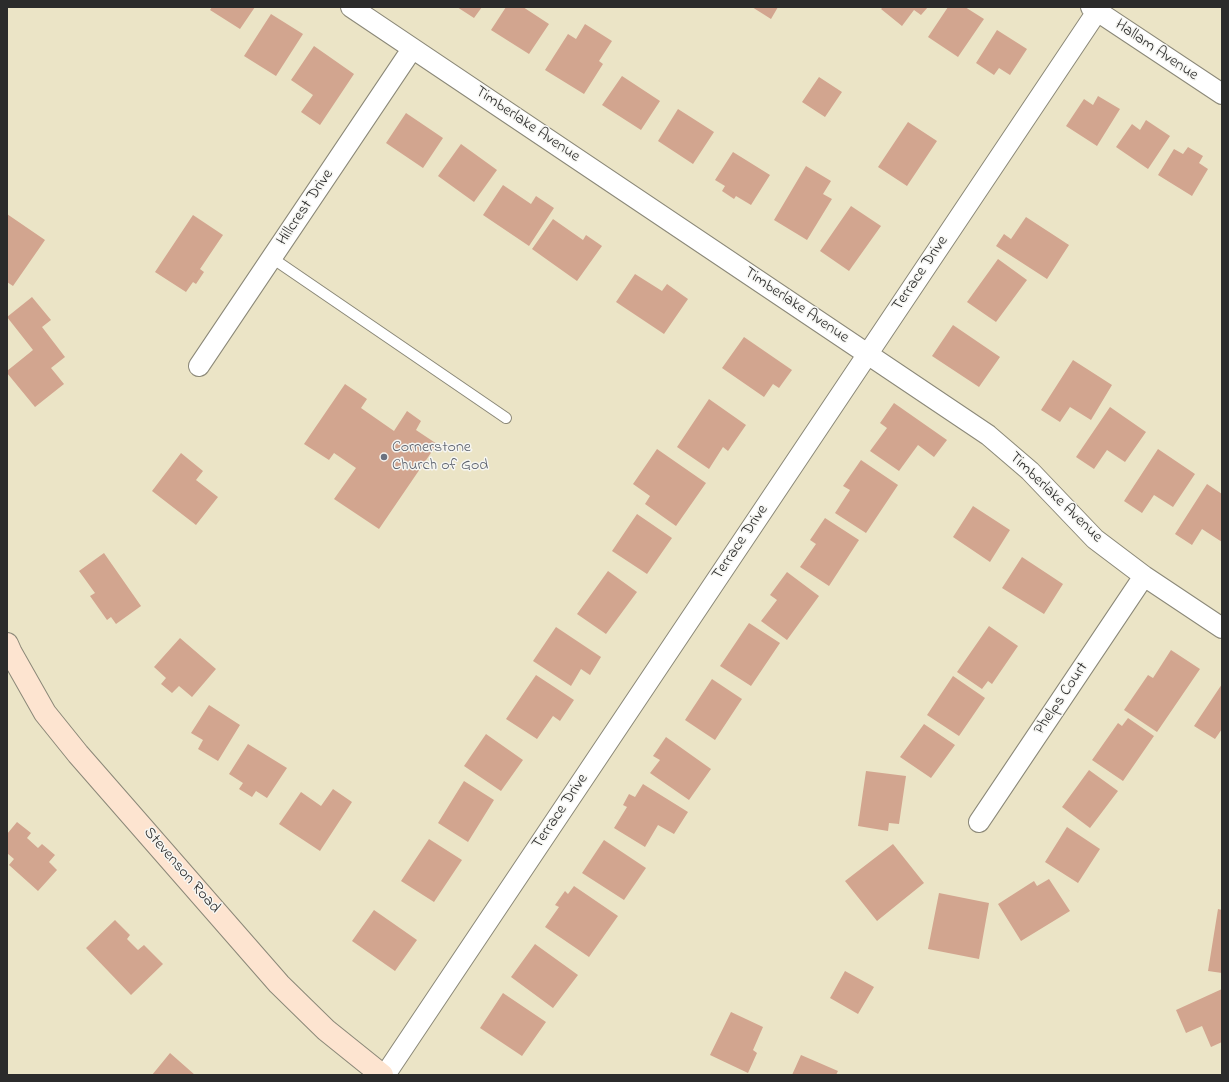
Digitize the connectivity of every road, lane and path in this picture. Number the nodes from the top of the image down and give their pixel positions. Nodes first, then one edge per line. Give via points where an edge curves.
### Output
1 (351, 7) edge
2 (1096, 8) edge
3 (412, 49) junction
4 (1222, 94) edge
5 (272, 258) junction
6 (867, 353) junction
7 (199, 366) dead end
8 (506, 418) dead end
9 (1144, 576) junction
10 (1222, 628) edge
11 (7, 644) edge
12 (979, 822) dead end
13 (382, 1075) edge
14 (385, 1075) edge

1 - 3 street, Timberlake Avenue
2 - 4 street, Hallam Avenue
2 - 6 street, Terrace Drive
3 - 5 street, Hillcrest Drive
3 - 6 street, Timberlake Avenue
5 - 7 street, Hillcrest Drive
5 - 8 lane
6 - 9 street, Timberlake Avenue via 988,435 1030,471 1095,540
6 - 14 street, Terrace Drive
9 - 10 street, Timberlake Avenue
9 - 12 street, Phelps Court
11 - 13 main road, Stevenson Road via 45,713 78,754 279,984 326,1030

